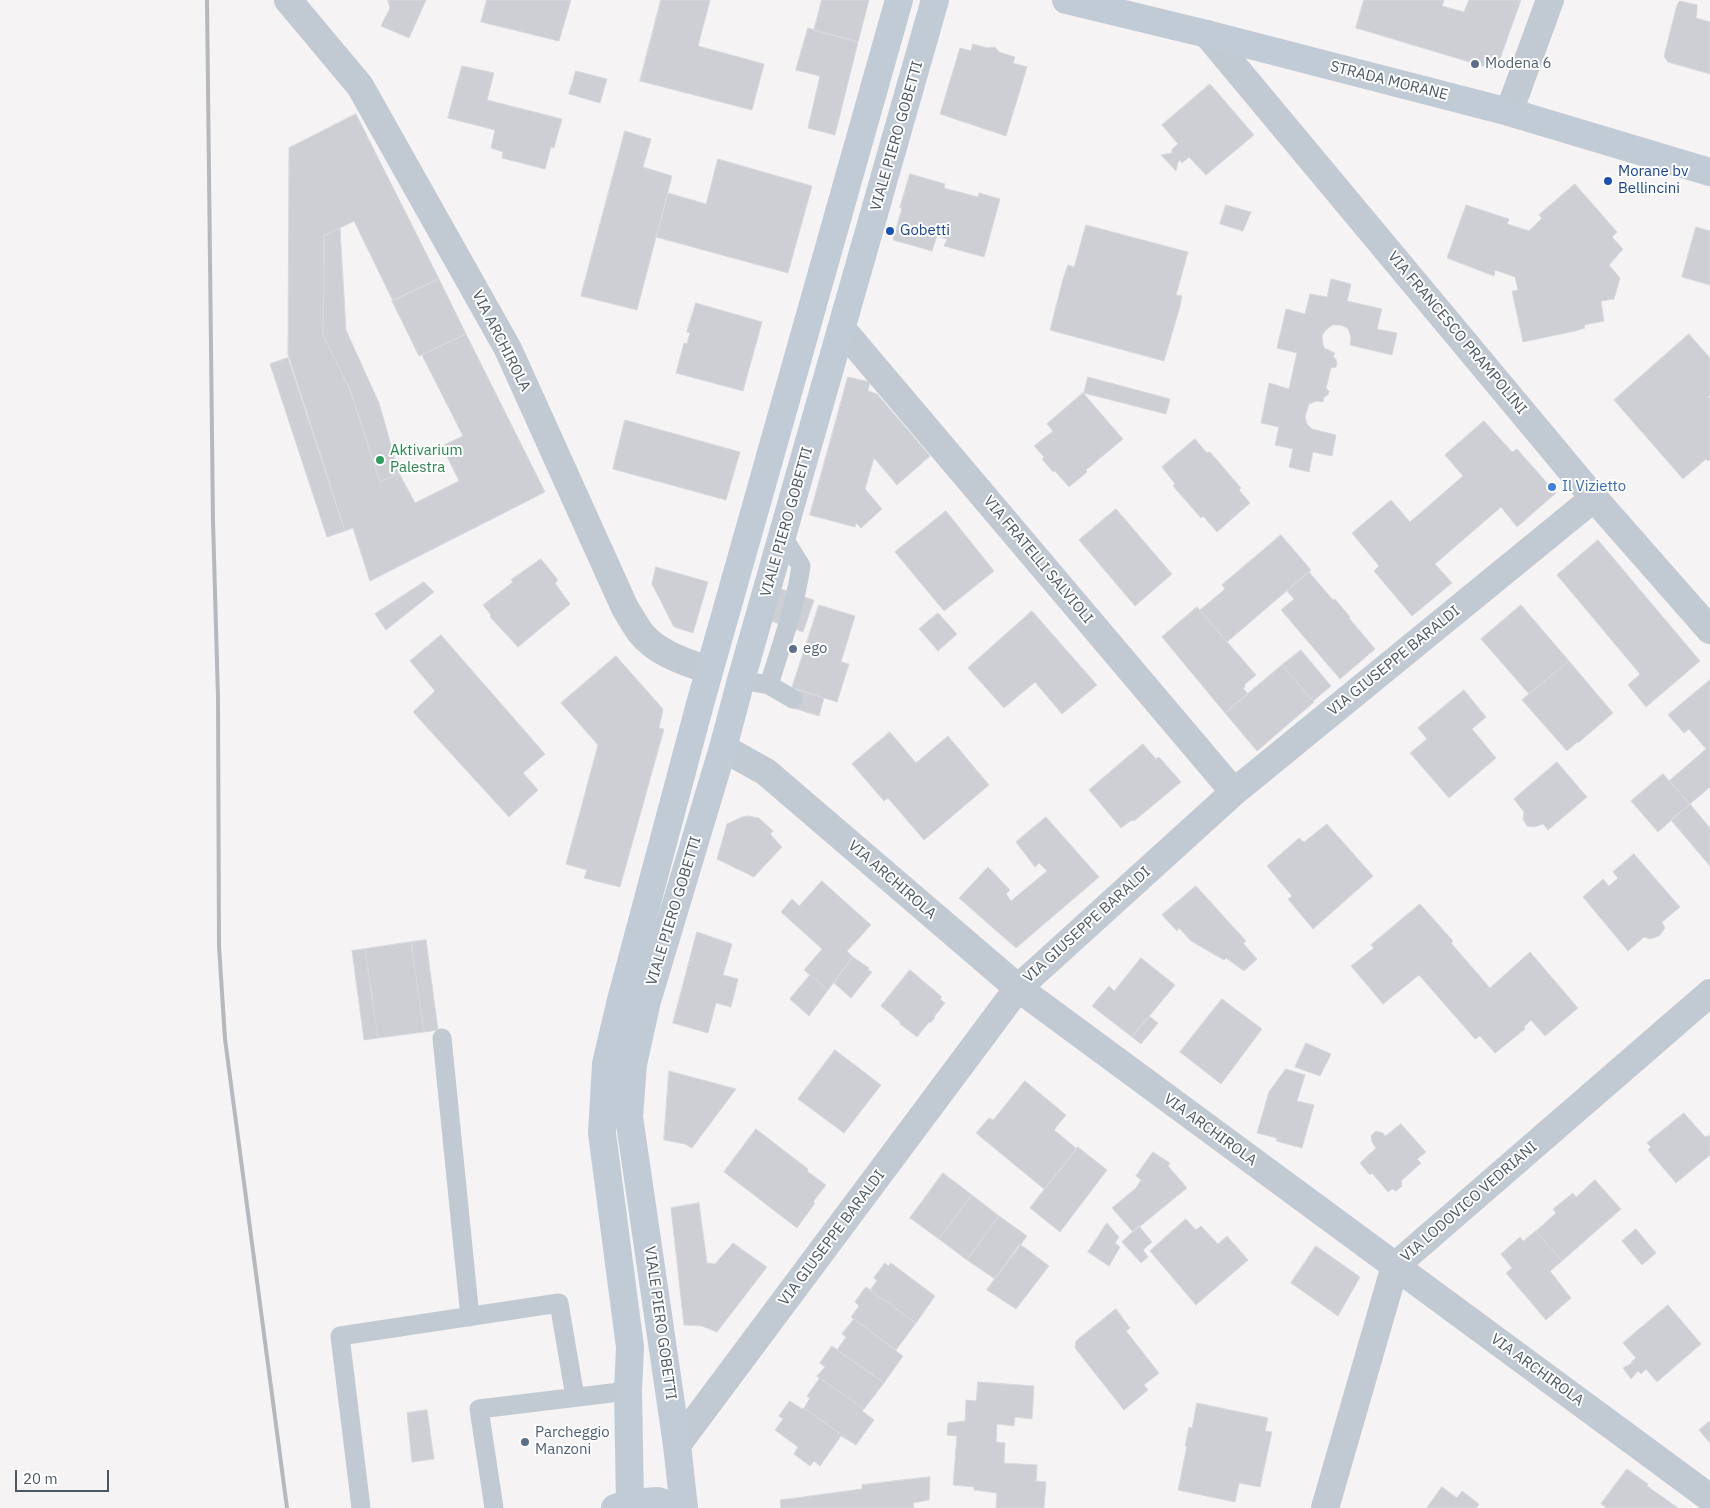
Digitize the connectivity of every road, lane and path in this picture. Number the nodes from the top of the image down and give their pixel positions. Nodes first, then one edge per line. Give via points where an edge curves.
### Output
1 (288, 0) edge
2 (898, 0) edge
3 (935, 0) edge
4 (1066, 0) edge
5 (1550, 0) edge
6 (1207, 34) junction
7 (1509, 112) junction
8 (1710, 172) edge
9 (807, 321) junction
10 (842, 329) junction
11 (1594, 498) junction
12 (783, 537) junction
13 (1710, 630) edge
14 (709, 670) junction
15 (741, 680) junction
16 (769, 685) junction
17 (793, 699) dead end
18 (723, 748) junction
19 (1234, 792) junction
20 (1018, 988) junction
21 (1710, 993) edge
22 (442, 1038) dead end
23 (1395, 1266) junction
24 (470, 1317) junction
25 (628, 1391) junction
26 (575, 1398) junction
27 (677, 1445) junction
28 (1710, 1498) edge
29 (623, 1506) edge
30 (361, 1508) edge
31 (494, 1508) edge
32 (682, 1508) edge
33 (1325, 1508) edge

1 - 14 street, VIA ARCHIROLA via 360,86 508,348 625,608 641,633 658,648
2 - 9 main road, VIALE PIERO GOBETTI
3 - 10 main road, VIALE PIERO GOBETTI
4 - 6 main road, STRADA MORANE
5 - 7 street
6 - 7 main road, STRADA MORANE
6 - 11 street, VIA FRANCESCO PRAMPOLINI
7 - 8 main road, STRADA MORANE
9 - 10 main road
9 - 14 main road, VIALE PIERO GOBETTI
10 - 12 main road, VIALE PIERO GOBETTI
10 - 19 street, VIA FRATELLI SALVIOLI
11 - 13 street, VIA FRANCESCO PRAMPOLINI
11 - 19 street, VIA GIUSEPPE BARALDI
12 - 15 main road, VIALE PIERO GOBETTI
12 - 16 lane via 801,566
14 - 25 main road, VIALE PIERO GOBETTI via 606,1064 602,1133 630,1347
15 - 16 lane
15 - 18 main road, VIALE PIERO GOBETTI
16 - 17 lane
18 - 20 street, VIA ARCHIROLA via 766,772
18 - 27 main road, VIALE PIERO GOBETTI via 647,1001 633,1064 629,1117
19 - 20 street, VIA GIUSEPPE BARALDI
20 - 23 street, VIA ARCHIROLA
20 - 27 street, VIA GIUSEPPE BARALDI
21 - 23 street, VIA LODOVICO VEDRIANI
22 - 24 lane
23 - 28 street, VIA ARCHIROLA
23 - 33 street, VIA LODOVICO VEDRIANI
24 - 26 lane via 559,1303
24 - 30 lane via 340,1336
25 - 26 lane
25 - 29 main road, VIALE PIERO GOBETTI
26 - 31 lane via 479,1409
27 - 32 main road, VIALE PIERO GOBETTI
29 - 32 main road via 658,1500

